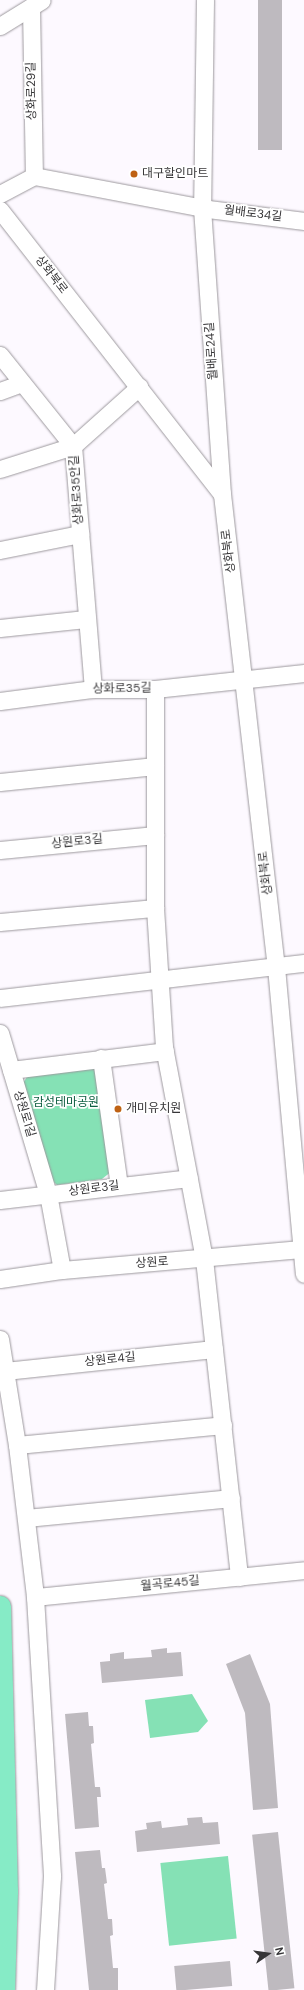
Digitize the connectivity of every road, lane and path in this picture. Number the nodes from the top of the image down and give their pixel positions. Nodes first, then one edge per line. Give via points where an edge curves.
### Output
1 (205, 0) edge
2 (37, 3) edge
3 (0, 26) edge
4 (34, 176) junction
5 (0, 194) edge
6 (202, 208) junction
7 (0, 210) edge
8 (304, 221) edge
9 (0, 355) edge
10 (22, 383) junction
11 (139, 387) junction
12 (0, 391) edge
13 (73, 446) junction
14 (0, 470) edge
15 (222, 494) junction
16 (80, 534) junction
17 (0, 550) edge
18 (86, 619) junction
19 (0, 628) edge
20 (304, 674) edge
21 (243, 679) junction
22 (93, 689) junction
23 (155, 689) junction
24 (0, 701) edge
25 (155, 766) junction
26 (0, 782) edge
27 (155, 835) junction
28 (0, 850) edge
29 (155, 908) junction
30 (0, 922) edge
31 (304, 963) edge
32 (276, 967) junction
33 (160, 978) junction
34 (0, 998) edge
35 (0, 1033) edge
36 (165, 1051) junction
37 (101, 1058) junction
38 (11, 1070) junction
39 (189, 1178) junction
40 (119, 1186) junction
41 (48, 1194) junction
42 (0, 1200) edge
43 (303, 1249) edge
44 (204, 1259) junction
45 (62, 1270) junction
46 (304, 1274) edge
47 (0, 1279) edge
48 (0, 1339) edge
49 (214, 1348) junction
50 (5, 1371) junction
51 (223, 1425) junction
52 (17, 1445) junction
53 (230, 1498) junction
54 (27, 1518) junction
55 (304, 1570) edge
56 (239, 1577) junction
57 (35, 1597) junction
58 (0, 1606) edge
59 (4, 1990) edge
60 (44, 1990) edge

1 - 6 street, 월배로24길
2 - 3 street, 상화로29길
2 - 4 street, 상화로29길
4 - 5 street
4 - 6 street
6 - 8 street, 월배로34길
6 - 15 street, 월배로24길
7 - 11 street, 상화북로
9 - 10 street, 상화로35안길
10 - 12 street
10 - 13 street, 상화로35안길
11 - 13 street
11 - 15 street, 상화북로
13 - 14 street, 상화로35안길
13 - 16 street, 상화로35안길
15 - 21 street, 상화북로
16 - 17 street, 상화로35안길
16 - 18 street, 상화로35안길
18 - 19 street
18 - 22 street, 상화로35안길
20 - 21 street, 상화로35길
21 - 23 street, 상화로35길
21 - 32 street, 상화북로
22 - 23 street, 상화로35길
22 - 24 street, 상화로35길
23 - 25 street
25 - 26 street
25 - 27 street
27 - 28 street, 상원로3길
27 - 29 street
29 - 30 street
29 - 33 street
31 - 32 street
32 - 33 street
32 - 43 street, 상화북로
33 - 34 street
33 - 36 street
35 - 38 street, 상원로1길
36 - 37 street
36 - 39 street
37 - 38 street
37 - 40 street
38 - 41 street, 상원로1길
39 - 40 street, 상원로3길
39 - 44 street
40 - 41 street, 상원로3길
41 - 42 street, 상원로3길
41 - 45 street, 상원로1길
43 - 44 street, 상원로
43 - 46 street, 상화북로
44 - 45 street, 상원로
44 - 49 street
45 - 47 street, 상원로
48 - 50 street
49 - 50 street, 상원로4길
49 - 51 street
50 - 52 street
51 - 52 street
51 - 53 street
52 - 54 street
53 - 54 street
53 - 56 street
54 - 57 street
55 - 56 street, 월곡로45길
56 - 57 street, 월곡로45길
57 - 60 street via 52,1876
58 - 59 main road via 7,1891

